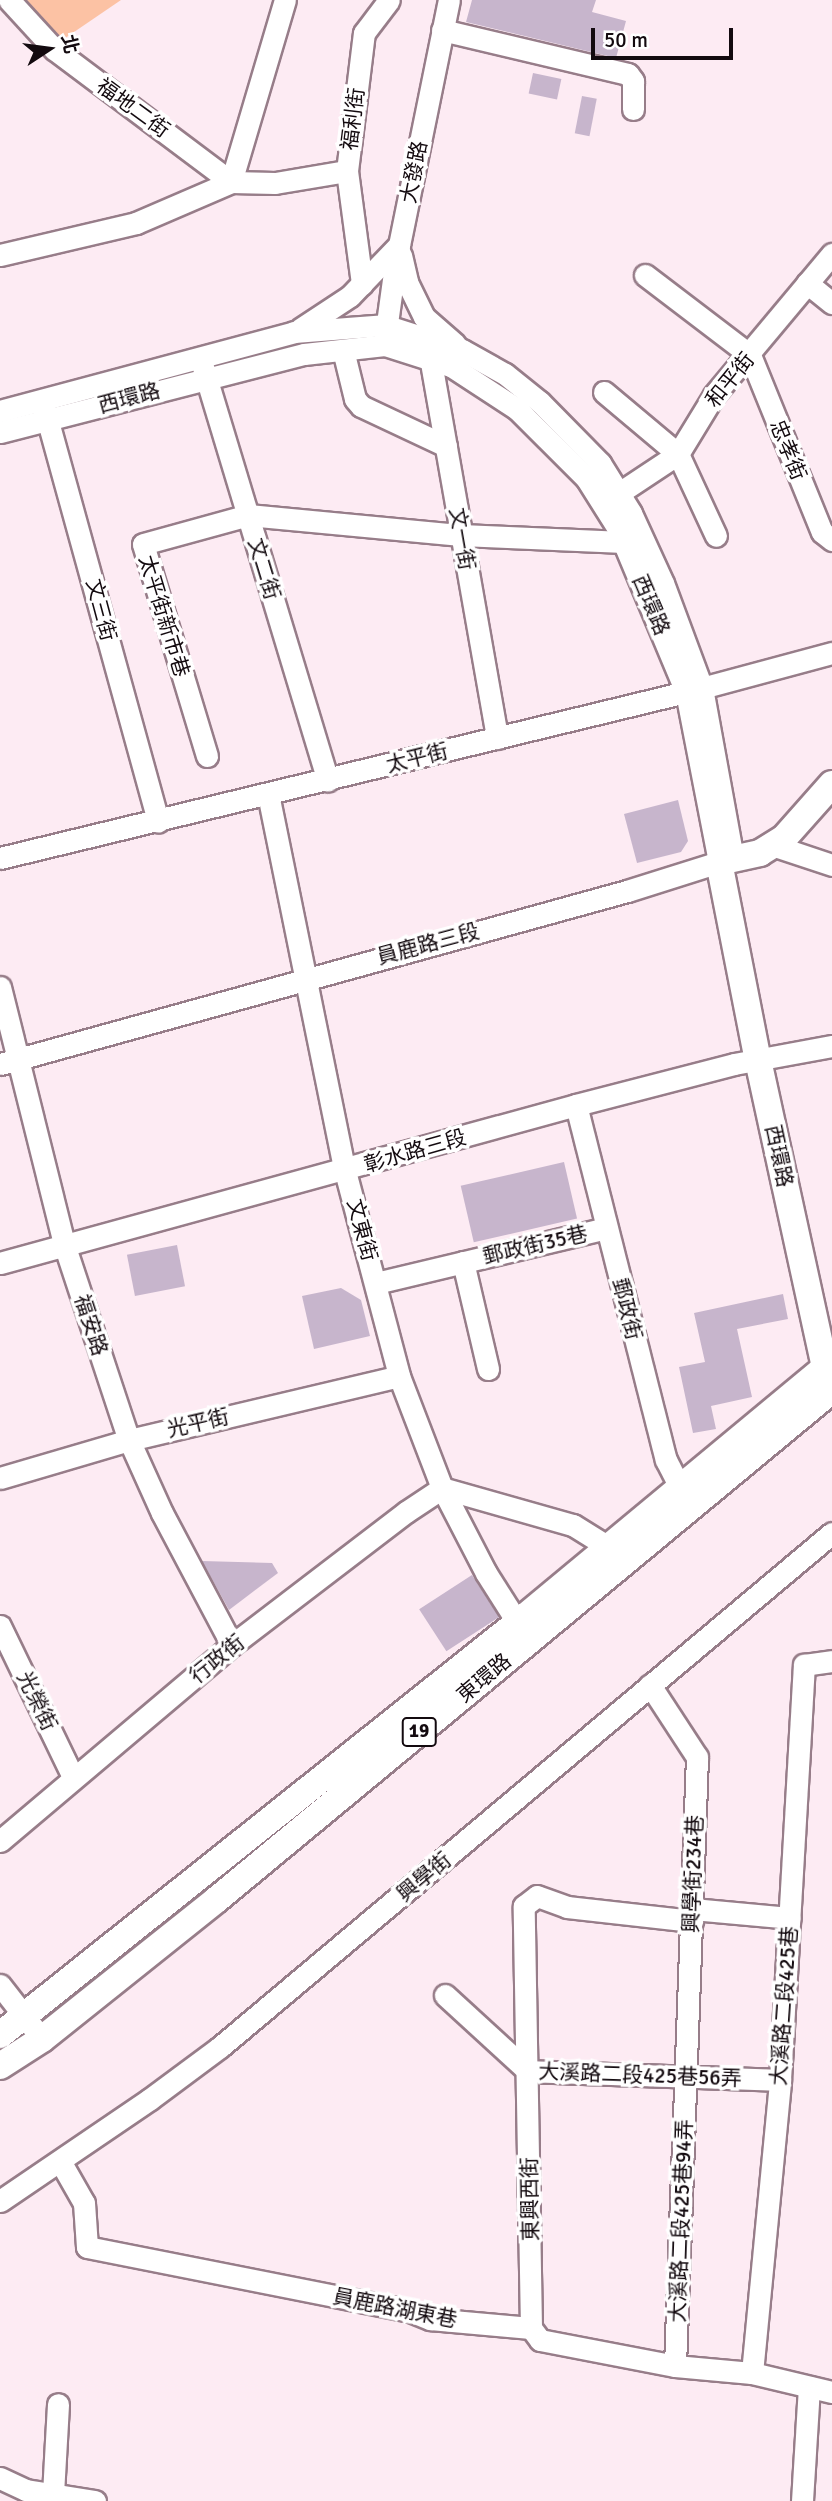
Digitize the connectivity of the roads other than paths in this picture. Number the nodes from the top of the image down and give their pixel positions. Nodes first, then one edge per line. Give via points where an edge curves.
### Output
1 (9, 0) edge
2 (285, 0) edge
3 (389, 0) edge
4 (449, 0) edge
5 (442, 30) junction
6 (633, 109) dead end
7 (347, 171) junction
8 (231, 182) junction
9 (399, 245) junction
10 (832, 254) edge
11 (0, 255) edge
12 (645, 275) dead end
13 (807, 283) junction
14 (362, 284) junction
15 (832, 303) edge
16 (294, 332) junction
17 (385, 335) junction
18 (427, 339) junction
19 (343, 350) junction
20 (462, 350) junction
21 (750, 355) junction
22 (431, 361) junction
23 (204, 368) junction
24 (604, 392) dead end
25 (41, 399) junction
26 (0, 411) edge
27 (47, 420) junction
28 (0, 432) edge
29 (446, 446) junction
30 (678, 454) junction
31 (619, 493) junction
32 (248, 515) junction
33 (461, 535) junction
34 (716, 536) dead end
35 (832, 540) edge
36 (624, 542) junction
37 (832, 653) edge
38 (694, 690) junction
39 (497, 738) junction
40 (207, 756) dead end
41 (328, 780) junction
42 (832, 784) edge
43 (268, 794) junction
44 (158, 822) junction
45 (772, 845) junction
46 (0, 858) edge
47 (726, 860) junction
48 (832, 865) edge
49 (308, 977) junction
50 (0, 987) edge
51 (832, 1046) edge
52 (765, 1059) junction
53 (9, 1062) edge
54 (576, 1105) junction
55 (345, 1171) junction
56 (607, 1228) junction
57 (65, 1247) junction
58 (463, 1262) junction
59 (0, 1263) edge
60 (376, 1283) junction
61 (832, 1334) edge
62 (488, 1368) dead end
63 (830, 1374) edge
64 (398, 1376) junction
65 (128, 1440) junction
66 (0, 1478) edge
67 (442, 1488) junction
68 (686, 1499) junction
69 (832, 1534) edge
70 (610, 1548) junction
71 (0, 1626) edge
72 (523, 1631) junction
73 (232, 1645) junction
74 (832, 1661) edge
75 (650, 1685) junction
76 (73, 1777) junction
77 (0, 1841) edge
78 (692, 1915) junction
79 (790, 1917) junction
80 (0, 1985) edge
81 (444, 1994) dead end
82 (23, 2018) junction
83 (0, 2035) edge
84 (42, 2039) junction
85 (0, 2066) edge
86 (528, 2071) junction
87 (687, 2077) junction
88 (780, 2080) junction
89 (60, 2161) junction
90 (0, 2201) edge
91 (531, 2328) junction
92 (675, 2366) junction
93 (752, 2374) junction
94 (809, 2387) junction
95 (832, 2392) edge
96 (58, 2404) dead end
97 (0, 2478) edge
98 (53, 2494) junction
99 (95, 2501) edge
100 (802, 2501) edge

1 - 8 street, 福地二街 via 54,49
2 - 8 street
3 - 7 street, 福利街 via 363,33
4 - 5 street, 大發路
5 - 6 street via 628,74 634,81
5 - 9 street, 大發路
7 - 8 street, 福利街 via 275,183
7 - 14 street
8 - 11 street, 福利街 via 136,223
9 - 14 street
9 - 17 street, 大發路
9 - 20 street via 407,282 424,317
10 - 13 street, 和平街
12 - 21 street
13 - 15 street
13 - 21 street, 和平街
14 - 16 street
16 - 17 street, 西環路
16 - 23 street, 西環路
17 - 18 street, 西環路
17 - 19 street, 西環路
17 - 22 street, 西環路
18 - 20 street, 西環路
18 - 22 street, 文一街
19 - 23 street, 西環路
19 - 29 street via 361,407
20 - 31 street, 西環路 via 505,374 540,402 600,463
21 - 30 street, 和平街 via 714,395
21 - 35 street, 忠孝街 via 822,532
22 - 29 street, 文一街
22 - 36 street, 西環路 via 451,366 517,409 586,478
23 - 25 street, 西環路
23 - 27 street, 西環路
23 - 32 street, 文二街
24 - 30 street
25 - 26 street, 西環路
25 - 27 street, 文三街
27 - 28 street, 西環路
27 - 44 street, 文三街
29 - 33 street, 文一街
30 - 31 street, 和平街
30 - 34 street
31 - 38 street, 西環路 via 663,583
32 - 33 street, 太平街新市巷
32 - 40 street, 太平街新市巷 via 143,544
32 - 41 street, 文二街
33 - 36 street, 太平街新市巷
33 - 39 street, 文一街
36 - 38 street, 西環路
37 - 38 street, 太平街
38 - 39 street, 太平街
38 - 47 street, 西環路
39 - 41 street, 太平街
41 - 43 street, 太平街
42 - 45 main road, 員鹿路三段 via 784,838
43 - 44 street, 太平街
43 - 49 street, 文東街
44 - 46 street, 太平街
45 - 47 main road, 員鹿路三段 via 760,853
45 - 48 street
47 - 49 street, 員鹿路三段
47 - 52 main road, 西環路
49 - 53 street, 員鹿路三段
49 - 55 street, 文東街
50 - 53 street, 福安路
51 - 52 street, 彰水路三段
52 - 54 street, 彰水路三段
52 - 61 main road, 西環路
52 - 63 main road, 西環路
53 - 57 street, 福安路
54 - 55 street, 彰水路三段
54 - 56 street, 郵政街
55 - 57 street, 彰水路三段
55 - 60 street, 文東街
56 - 58 street, 郵政街35巷
56 - 68 street, 郵政街 via 666,1460
57 - 59 street, 彰水路三段
57 - 65 street, 福安路
58 - 60 street, 郵政街35巷
58 - 62 street, 郵政街35巷
60 - 64 street, 文東街
63 - 68 main road, 東環路 / 19
64 - 65 street, 光平街
64 - 67 street, 文東街
65 - 66 street, 光平街
65 - 73 street, 福安路
67 - 70 street via 573,1525
67 - 72 street, 文東街 via 486,1573
67 - 73 street, 行政街
68 - 70 main road, 東環路 / 19
68 - 72 main road, 東環路 / 19
69 - 75 street, 興學街
70 - 72 main road, 東環路 / 19
71 - 76 street, 光榮街
72 - 82 main road, 東環路 / 19
72 - 84 main road, 東環路 / 19
73 - 76 street, 行政街
74 - 79 street, 大溪路二段425巷 via 804,1665
75 - 78 street, 興學街234巷 via 697,1757
75 - 89 street, 興學街 via 220,2047
76 - 77 street, 行政街
78 - 79 street
78 - 86 street, 東興西街 via 567,1907 537,1896 524,1906
78 - 87 street, 興學街234巷
79 - 88 street, 大溪路二段425巷
80 - 82 street
81 - 86 street, 大溪路二段425巷56弄
82 - 83 main road, 東環路 / 19
82 - 84 street
84 - 85 main road, 東環路 / 19
86 - 87 street, 大溪路二段425巷56弄
86 - 91 street, 東興西街
87 - 88 street, 大溪路二段425巷56弄
87 - 92 street, 大溪路二段425巷94弄
88 - 93 street, 大溪路二段425巷
89 - 90 street, 興學街
89 - 91 street, 員鹿路湖東巷 via 84,2203 87,2247 410,2311 430,2319
91 - 92 street, 員鹿路湖東巷 via 540,2340
92 - 93 street, 員鹿路湖東巷
93 - 94 street, 員鹿路湖東巷
94 - 95 street, 員鹿路湖東巷
94 - 100 street
96 - 98 street
97 - 98 street via 26,2490
98 - 99 street

